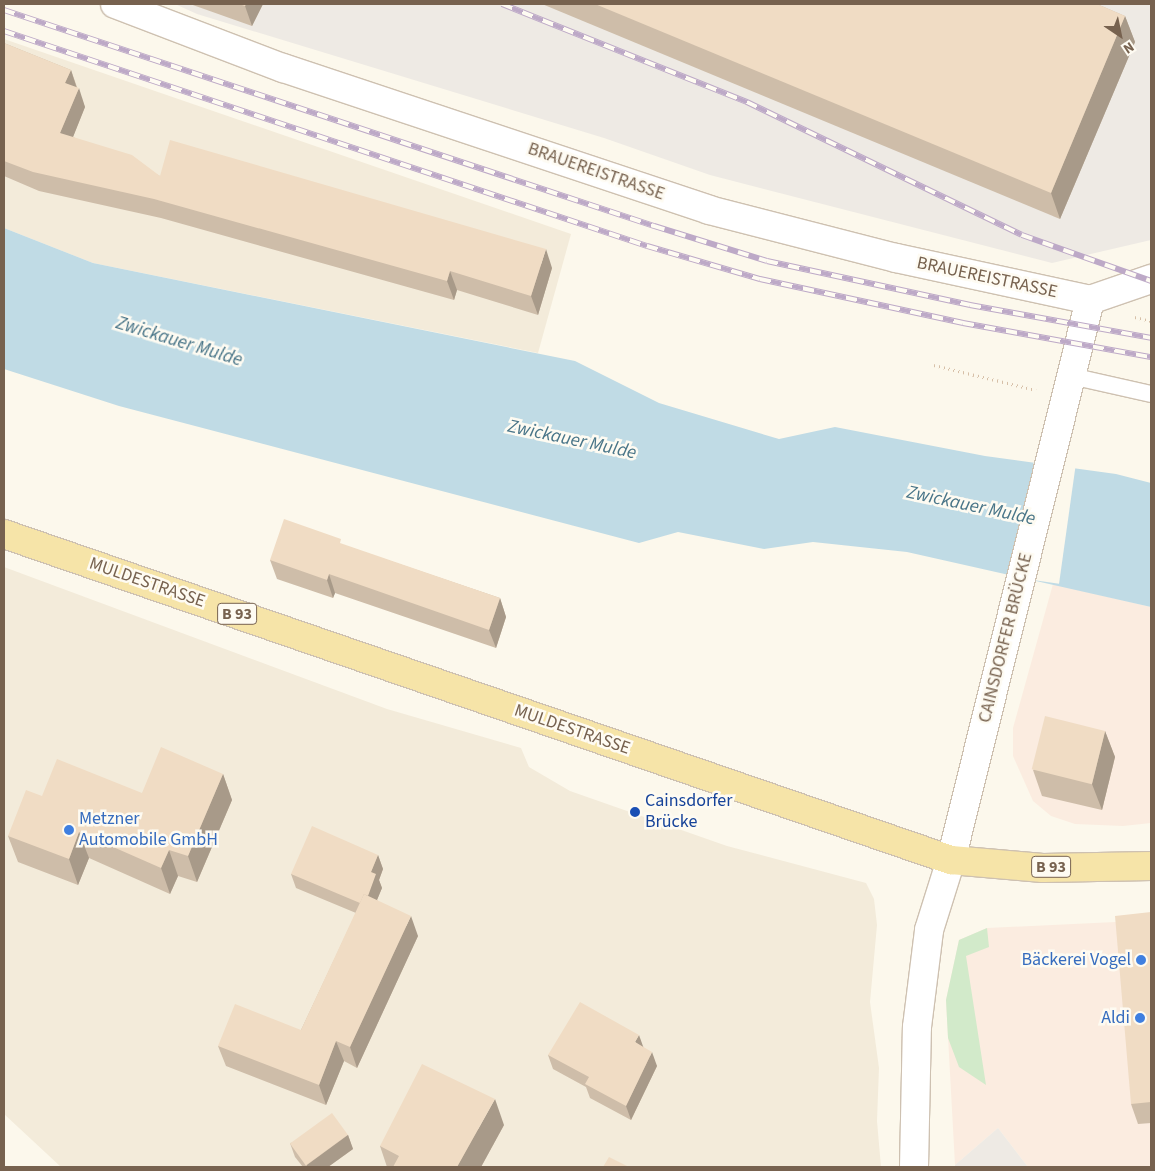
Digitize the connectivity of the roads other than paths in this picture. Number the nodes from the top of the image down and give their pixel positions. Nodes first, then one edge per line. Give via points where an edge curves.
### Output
1 (115, 4) edge
2 (1151, 279) edge
3 (1090, 300) junction
4 (1068, 386) junction
5 (1151, 394) edge
6 (4, 534) edge
7 (951, 860) junction
8 (1151, 866) edge
9 (914, 1167) edge

1 - 3 street, BRAUEREISTRASSE via 283,68 709,210 896,258
2 - 3 street
3 - 4 street, CAINSDORFER BRÜCKE
4 - 5 lane
4 - 7 street, CAINSDORFER BRÜCKE
6 - 7 main road, MULDESTRASSE / B 93
7 - 8 main road, MULDESTRASSE / B 93 via 1043,868
7 - 9 street, CAINSDORFER BRÜCKE via 929,930 916,1027

